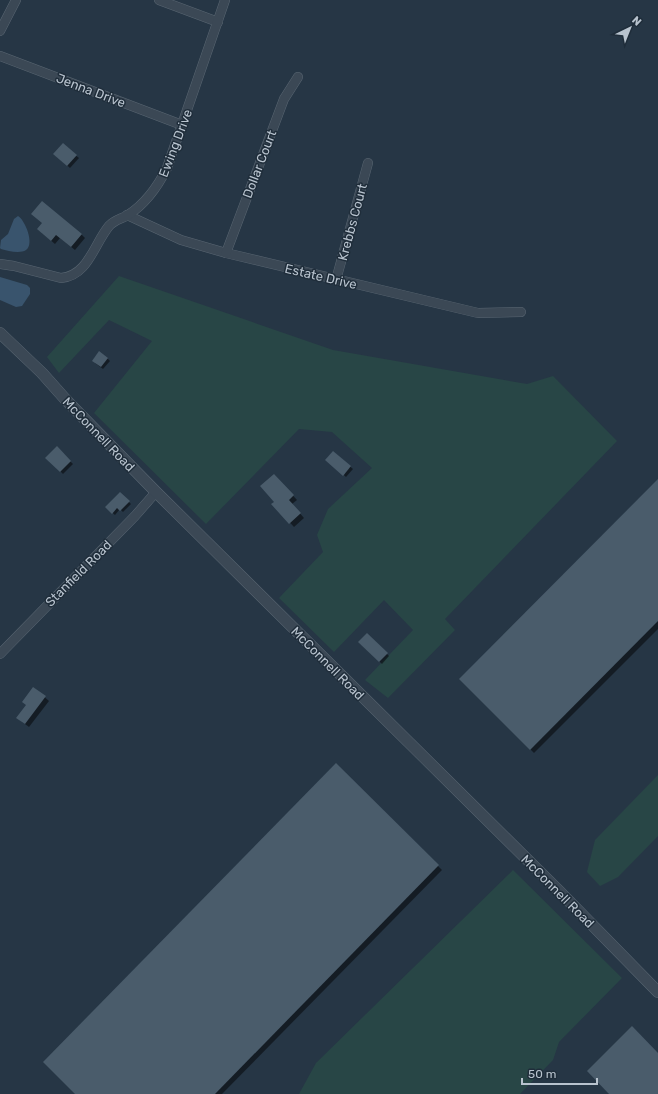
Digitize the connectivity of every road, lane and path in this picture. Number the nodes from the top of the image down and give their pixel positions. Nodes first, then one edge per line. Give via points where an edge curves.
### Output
1 (16, 0) edge
2 (159, 0) edge
3 (225, 0) edge
4 (218, 22) junction
5 (0, 31) edge
6 (0, 56) edge
7 (298, 77) dead end
8 (182, 125) junction
9 (368, 164) dead end
10 (127, 215) junction
11 (226, 253) junction
12 (0, 264) edge
13 (336, 280) junction
14 (521, 312) dead end
15 (0, 332) edge
16 (156, 492) junction
17 (0, 654) edge
18 (658, 992) edge

1 - 5 street
2 - 4 street
3 - 4 street, Ewing Drive
4 - 8 street, Ewing Drive
6 - 8 street, Jenna Drive
7 - 11 street, Dollar Court via 284,99
8 - 10 street, Ewing Drive via 160,182 150,196
9 - 13 street, Krebbs Court
10 - 11 street, Estate Drive via 181,240
10 - 12 street, Ewing Drive via 109,226 86,265 68,278
11 - 13 street, Estate Drive
13 - 14 street, Estate Drive via 478,313
15 - 16 street, McConnell Road
16 - 17 street, Stanfield Road
16 - 18 street, McConnell Road

